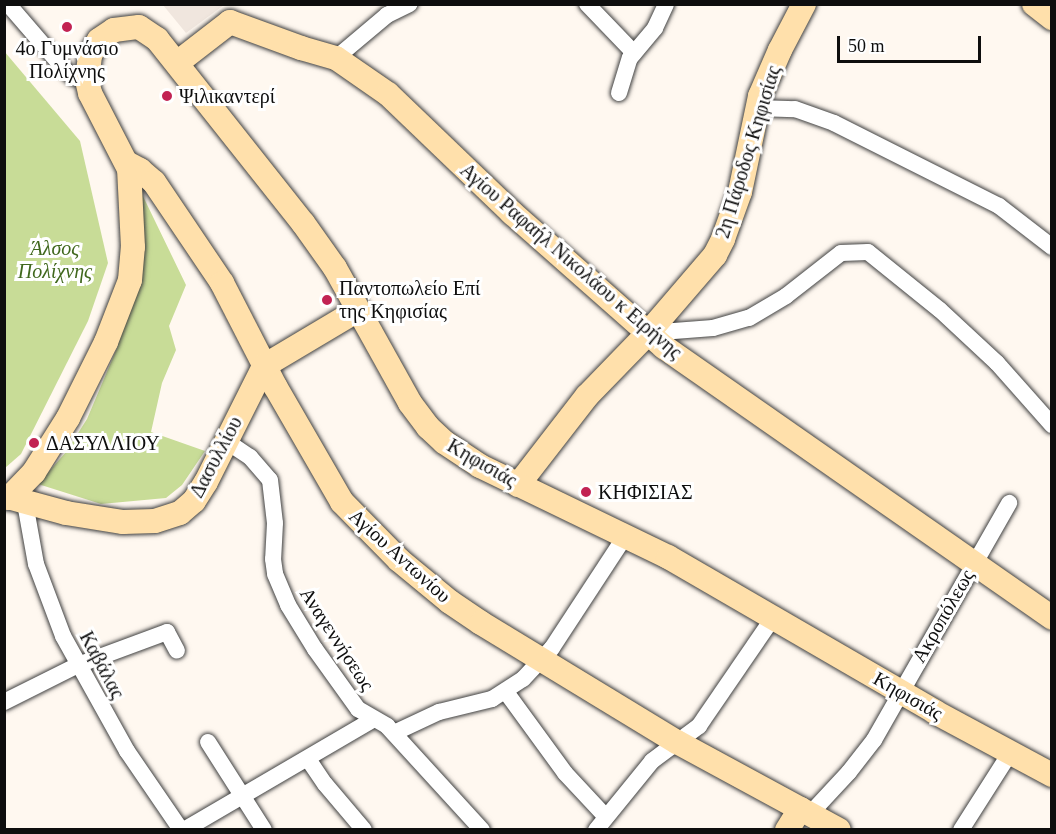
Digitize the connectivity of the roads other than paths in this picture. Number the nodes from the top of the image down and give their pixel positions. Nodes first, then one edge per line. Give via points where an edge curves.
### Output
1 (8, 4) edge
2 (410, 4) edge
3 (587, 4) edge
4 (666, 4) edge
5 (804, 4) edge
6 (1034, 4) edge
7 (1052, 18) edge
8 (634, 53) junction
9 (336, 58) junction
10 (177, 63) junction
11 (87, 80) junction
12 (620, 93) dead end
13 (757, 108) junction
14 (127, 163) junction
15 (1052, 247) edge
16 (358, 310) junction
17 (648, 333) junction
18 (264, 366) junction
19 (1052, 425) edge
20 (226, 441) junction
21 (518, 485) junction
22 (13, 499) edge
23 (1009, 503) dead end
24 (626, 535) junction
25 (974, 564) junction
26 (1051, 617) edge
27 (773, 618) junction
28 (177, 651) dead end
29 (543, 660) junction
30 (78, 665) junction
31 (506, 692) junction
32 (901, 692) junction
33 (4, 702) edge
34 (374, 719) junction
35 (394, 733) junction
36 (208, 742) dead end
37 (677, 742) junction
38 (1010, 753) junction
39 (308, 759) junction
40 (1052, 775) edge
41 (243, 797) junction
42 (805, 812) junction
43 (601, 823) edge
44 (182, 830) edge
45 (264, 830) edge
46 (364, 830) edge
47 (482, 830) edge
48 (787, 830) edge
49 (839, 830) edge
50 (961, 830) edge

1 - 11 street via 65,70 73,77
2 - 9 street via 387,15
3 - 8 street
4 - 8 street via 660,20
5 - 13 street, 2η Πάροδος Κηφισίας via 773,64
6 - 7 street
8 - 12 street via 626,66
9 - 10 street, Αγίου Ραφαήλ Νικολάου κ Ειρήνης via 230,22
9 - 17 street, Αγίου Ραφαήλ Νικολάου κ Ειρήνης via 388,94 512,213
10 - 11 street, Κηφισιάς via 151,32 123,27 93,46
10 - 16 street, Κηφισιάς via 303,223 335,268
11 - 14 street
13 - 15 street via 795,109 834,123 999,206
13 - 17 street, 2η Πάροδος Κηφισίας via 747,168 723,239 703,270
14 - 18 street, Αγίου Αντωνίου via 154,182 226,290
14 - 22 street via 132,184 133,257 123,300 95,366 59,434
16 - 18 street
16 - 21 street, Κηφισιάς via 393,376 428,428 458,453
17 - 19 street via 713,328 749,318 786,296 841,253 868,252 997,363
17 - 21 street, 2η Πάροδος Κηφισίας via 587,396
17 - 25 street, Αγίου Ραφαήλ Νικολάου κ Ειρήνης
18 - 20 street, Δασυλλίου
18 - 29 street, Αγίου Αντωνίου via 351,513 450,602
20 - 22 street, Δασυλλίου via 197,496 186,510 169,518 123,522
20 - 34 street, Αναγεννήσεως via 250,457 271,484 275,523 273,565 283,597 352,701
21 - 24 street, Κηφισιάς
22 - 30 street, Καβάλας via 29,531 52,613
23 - 25 street, Ακροπόλεως
24 - 27 street, Κηφισιάς
24 - 29 street
25 - 26 street, Αγίου Ραφαήλ Νικολάου κ Ειρήνης
25 - 32 street, Ακροπόλεως
27 - 32 street, Κηφισιάς
27 - 37 street via 705,719
28 - 30 street via 167,632
29 - 31 street
29 - 37 street, Αγίου Αντωνίου
30 - 33 street
30 - 44 street, Καβάλας via 127,751
31 - 35 street via 439,712
31 - 43 street
32 - 38 street, Κηφισιάς
32 - 42 street, Ακροπόλεως via 866,751
34 - 35 street, Αναγεννήσεως
34 - 39 street
35 - 47 street, Αναγεννήσεως
36 - 41 street
37 - 42 street, Αγίου Αντωνίου
37 - 43 street via 652,761
38 - 40 street, Κηφισιάς
38 - 50 street
39 - 41 street
39 - 46 street
41 - 44 street
41 - 45 street
42 - 48 street, Ακροπόλεως
42 - 49 street, Αγίου Αντωνίου

